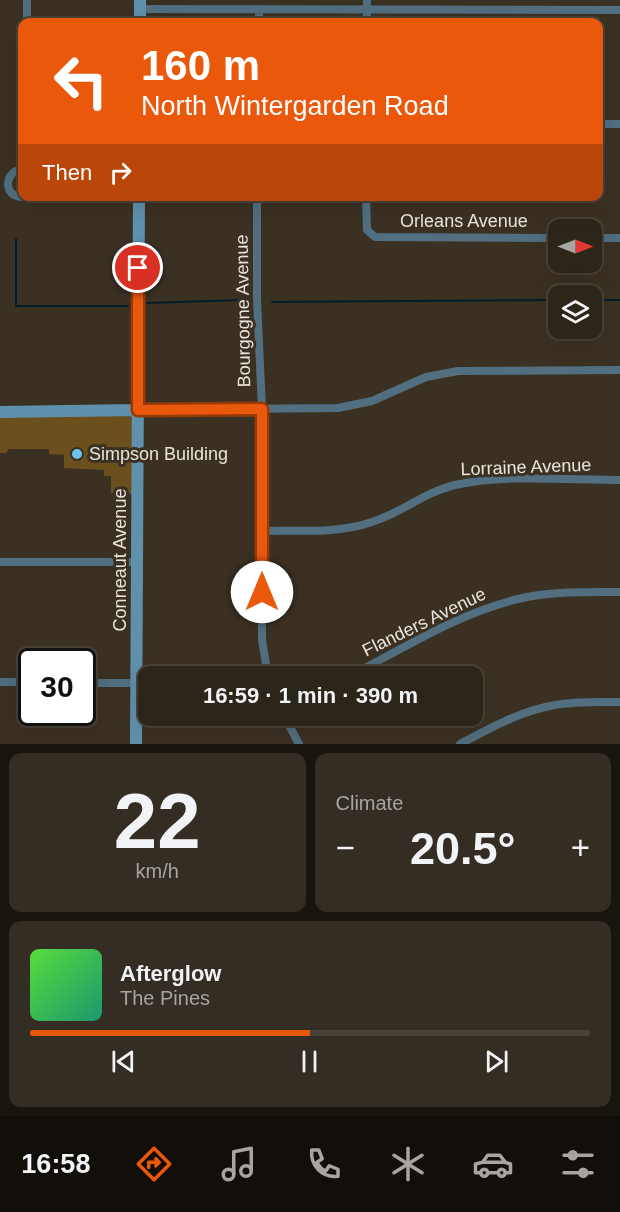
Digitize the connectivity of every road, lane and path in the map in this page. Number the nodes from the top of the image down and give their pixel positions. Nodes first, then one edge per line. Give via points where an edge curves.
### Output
1 (27, 0) edge
2 (140, 4) edge
3 (367, 5) edge
4 (259, 9) junction
5 (620, 10) edge
6 (27, 18) edge
7 (259, 18) edge
8 (603, 124) edge
9 (620, 124) edge
10 (18, 171) edge
11 (18, 197) edge
12 (139, 201) edge
13 (257, 201) edge
14 (366, 201) edge
15 (548, 238) edge
16 (602, 238) edge
17 (620, 238) edge
18 (620, 369) edge
19 (262, 409) junction
20 (138, 410) junction
21 (0, 412) edge
22 (620, 480) edge
23 (262, 531) junction
24 (0, 562) edge
25 (137, 562) junction
26 (620, 592) edge
27 (266, 666) edge
28 (369, 666) edge
29 (0, 682) edge
30 (18, 682) edge
31 (96, 682) edge
32 (137, 683) junction
33 (620, 702) edge
34 (289, 726) edge
35 (136, 744) edge
36 (298, 744) edge
37 (460, 744) edge

1 - 6 street
2 - 4 street
3 - 4 street
3 - 5 street
4 - 7 street
8 - 9 street
10 - 11 street via 12,173 8,186 12,195
12 - 20 street, Conneaut Avenue
13 - 19 street, Bourgogne Avenue
14 - 15 street, Orleans Avenue via 367,230 382,238
16 - 17 street
18 - 19 street via 458,370 355,405
19 - 20 street
19 - 23 street, Bourgogne Avenue
20 - 21 street
20 - 25 street, Conneaut Avenue
22 - 23 street, Lorraine Avenue via 469,482 434,492 388,516 356,526
23 - 27 street, Bourgogne Avenue via 262,640
24 - 25 street
25 - 32 street, Conneaut Avenue
26 - 28 street, Flanders Avenue via 542,595 497,605
29 - 30 street
31 - 32 street
32 - 35 street, Conneaut Avenue
33 - 37 street via 572,702 533,710
34 - 36 street

